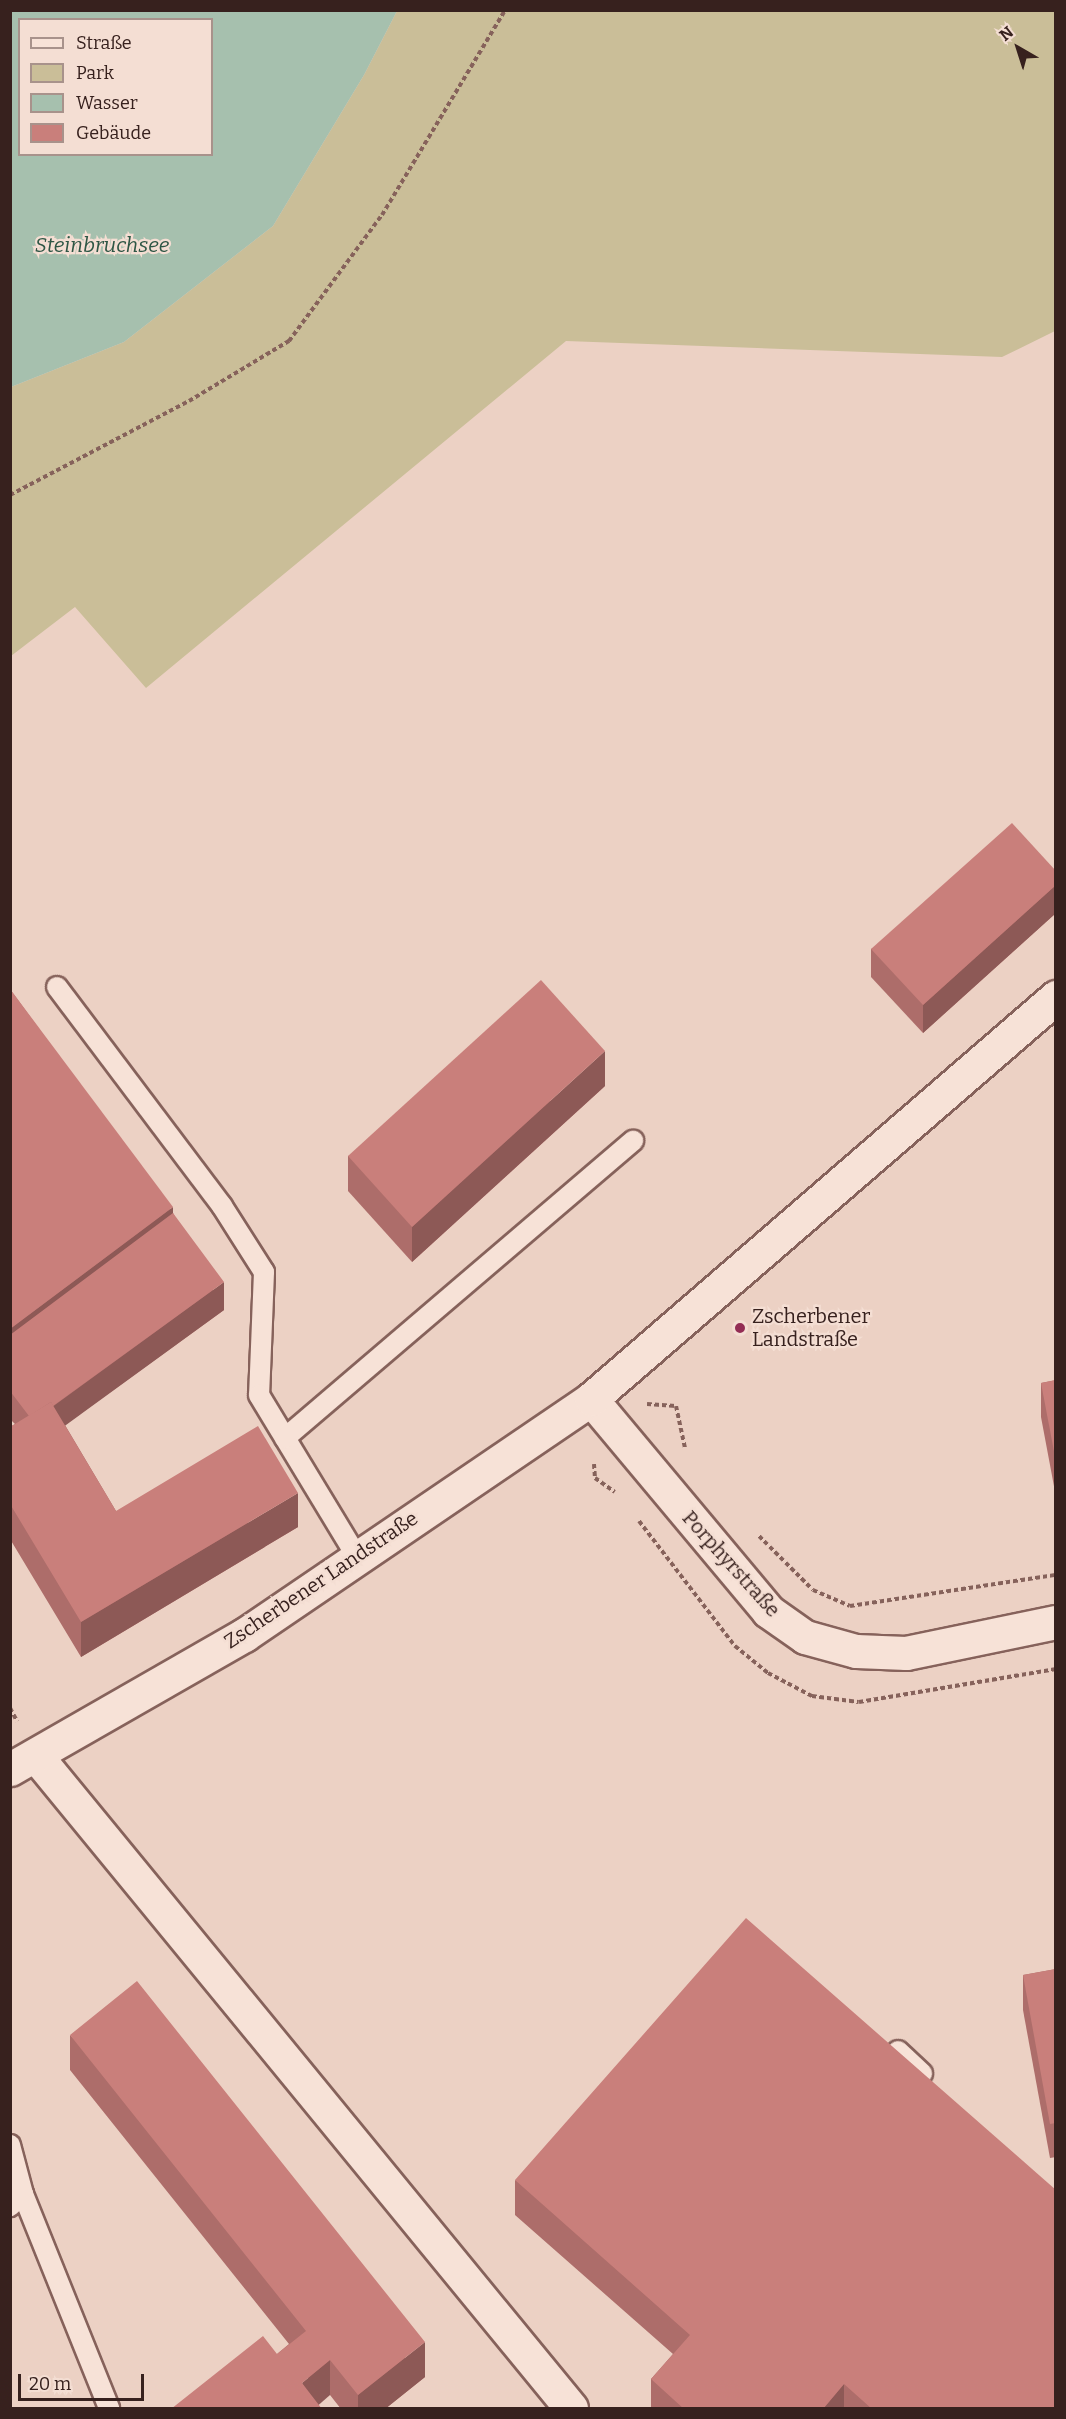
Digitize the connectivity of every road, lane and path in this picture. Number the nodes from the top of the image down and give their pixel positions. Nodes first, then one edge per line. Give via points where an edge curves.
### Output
1 (505, 10) edge
2 (10, 495) edge
3 (57, 987) dead end
4 (1056, 997) edge
5 (633, 1141) dead end
6 (591, 1399) junction
7 (285, 1438) junction
8 (688, 1453) dead end
9 (750, 1526) dead end
10 (356, 1555) junction
11 (1056, 1575) edge
12 (1056, 1622) edge
13 (24, 1763) edge
14 (898, 2051) edge
15 (933, 2084) edge
16 (10, 2145) edge
17 (17, 2200) edge
18 (109, 2409) edge
19 (571, 2409) edge

1 - 2 path via 382,215 289,340 189,401
3 - 7 lane via 222,1206 264,1272 259,1395
4 - 6 street, Zscherbener Landstraße
5 - 7 lane
6 - 8 path via 676,1406 679,1437
6 - 10 street, Zscherbener Landstraße
6 - 12 street, Porphyrstraße via 768,1611 805,1637 856,1652 906,1653
7 - 10 lane
9 - 11 path via 813,1590 850,1606
10 - 13 street, Zscherbener Landstraße via 243,1635
13 - 19 street
14 - 15 lane
16 - 17 lane
17 - 18 lane

